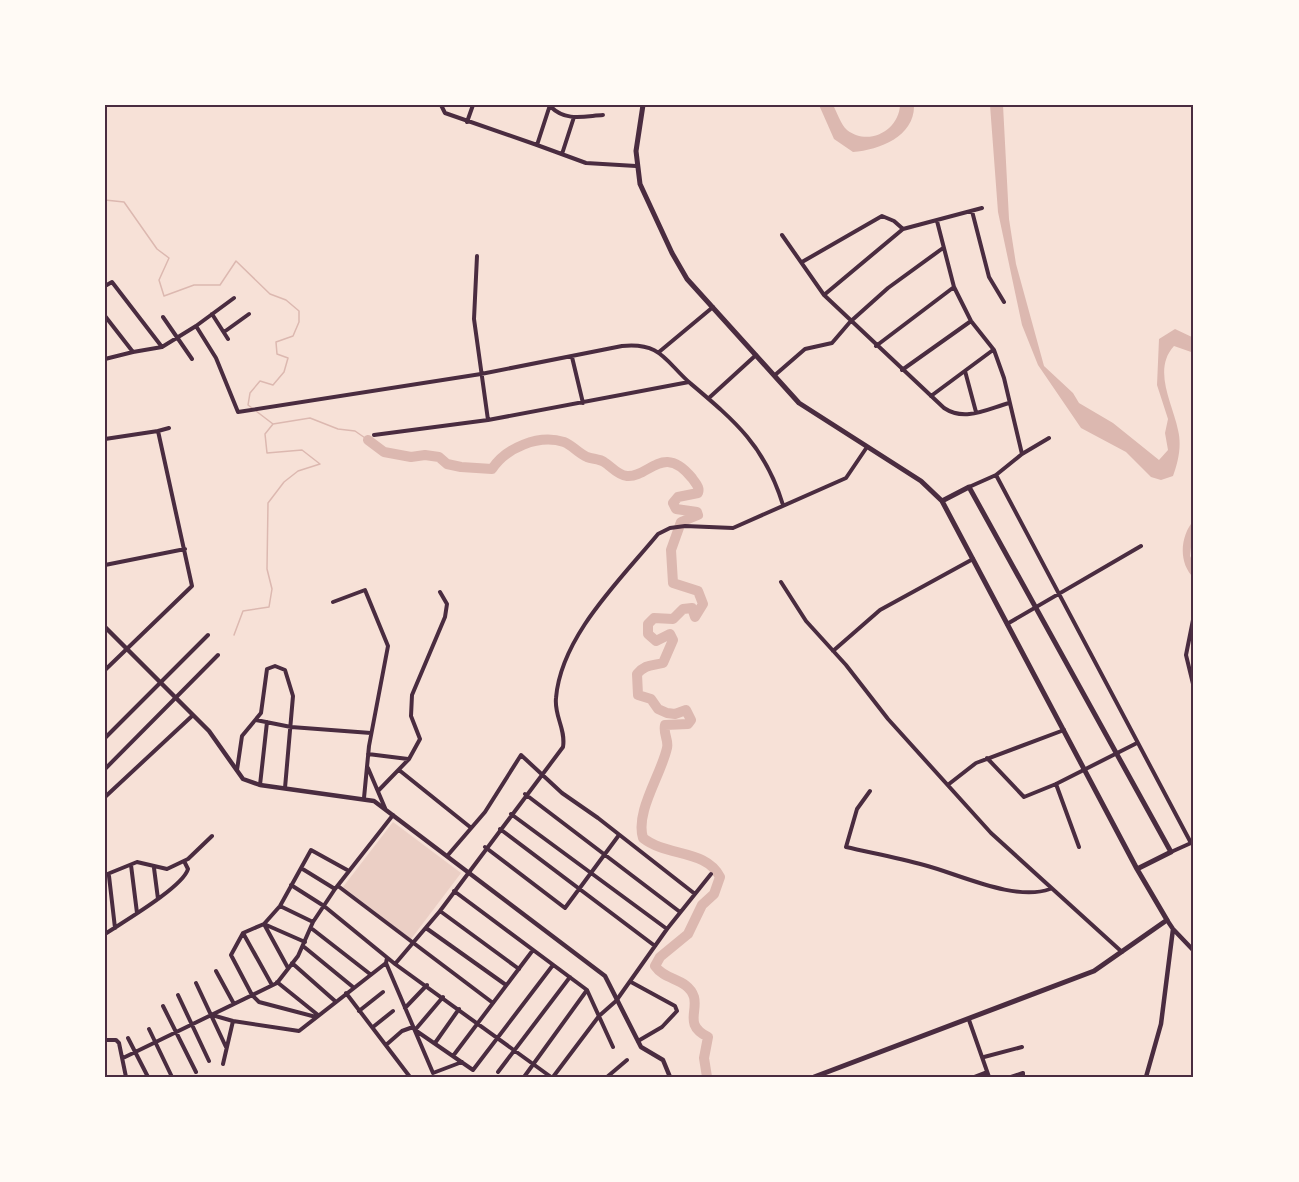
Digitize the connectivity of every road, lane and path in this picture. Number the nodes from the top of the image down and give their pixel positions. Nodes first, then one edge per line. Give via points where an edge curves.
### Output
1 (441, 105) edge
2 (447, 105) edge
3 (473, 105) edge
4 (643, 105) edge
5 (550, 106) edge
6 (444, 113) junction
7 (603, 115) dead end
8 (574, 117) junction
9 (467, 122) junction
10 (537, 145) junction
11 (562, 153) junction
12 (636, 166) junction
13 (982, 208) dead end
14 (972, 211) junction
15 (938, 221) junction
16 (903, 229) junction
17 (782, 235) dead end
18 (943, 248) junction
19 (477, 256) dead end
20 (802, 262) junction
21 (105, 286) edge
22 (954, 287) junction
23 (824, 296) junction
24 (234, 298) dead end
25 (1004, 302) dead end
26 (713, 307) junction
27 (212, 314) junction
28 (249, 314) dead end
29 (105, 316) edge
30 (163, 317) dead end
31 (970, 321) junction
32 (850, 322) junction
33 (196, 326) junction
34 (224, 332) junction
35 (177, 338) junction
36 (228, 339) dead end
37 (876, 346) junction
38 (162, 347) junction
39 (993, 350) junction
40 (132, 352) junction
41 (659, 352) junction
42 (757, 355) junction
43 (572, 357) junction
44 (106, 358) edge
45 (192, 359) dead end
46 (902, 370) junction
47 (965, 371) junction
48 (481, 374) junction
49 (775, 375) junction
50 (689, 382) junction
51 (931, 396) junction
52 (710, 397) junction
53 (583, 403) junction
54 (1009, 403) junction
55 (976, 412) junction
56 (488, 420) junction
57 (169, 428) dead end
58 (158, 431) junction
59 (374, 435) dead end
60 (1049, 438) dead end
61 (105, 439) edge
62 (867, 447) junction
63 (1022, 454) junction
64 (996, 475) junction
65 (969, 487) junction
66 (942, 501) junction
67 (783, 505) junction
68 (1142, 546) dead end
69 (185, 549) junction
70 (973, 559) junction
71 (105, 565) edge
72 (781, 582) dead end
73 (440, 592) dead end
74 (1058, 595) junction
75 (333, 602) dead end
76 (1036, 608) junction
77 (1194, 615) edge
78 (1007, 624) junction
79 (105, 627) edge
80 (1189, 634) junction
81 (208, 635) dead end
82 (1194, 635) edge
83 (127, 649) junction
84 (833, 651) junction
85 (218, 655) dead end
86 (1186, 661) junction
87 (1194, 664) edge
88 (105, 670) edge
89 (160, 683) junction
90 (1194, 688) edge
91 (176, 698) junction
92 (192, 716) junction
93 (255, 720) junction
94 (267, 722) junction
95 (291, 727) junction
96 (1064, 730) junction
97 (371, 734) junction
98 (105, 738) edge
99 (1137, 743) junction
100 (1117, 753) junction
101 (368, 754) junction
102 (987, 758) junction
103 (409, 759) junction
104 (368, 768) junction
105 (105, 769) edge
106 (237, 770) junction
107 (399, 770) junction
108 (1085, 770) junction
109 (542, 775) junction
110 (260, 784) junction
111 (949, 784) junction
112 (1056, 784) junction
113 (285, 788) junction
114 (378, 791) junction
115 (870, 791) dead end
116 (525, 794) junction
117 (105, 797) edge
118 (364, 798) junction
119 (385, 808) junction
120 (393, 814) junction
121 (511, 814) junction
122 (470, 827) junction
123 (500, 829) junction
124 (619, 835) junction
125 (212, 836) dead end
126 (1192, 843) edge
127 (486, 847) junction
128 (1079, 847) dead end
129 (1171, 852) junction
130 (604, 854) junction
131 (448, 855) junction
132 (184, 861) junction
133 (131, 864) junction
134 (154, 868) junction
135 (301, 868) junction
136 (1137, 869) junction
137 (349, 871) junction
138 (470, 871) junction
139 (592, 871) junction
140 (711, 874) dead end
141 (107, 876) edge
142 (291, 885) junction
143 (336, 887) junction
144 (578, 888) junction
145 (1050, 889) junction
146 (454, 891) junction
147 (695, 894) junction
148 (158, 899) junction
149 (280, 906) junction
150 (324, 906) junction
151 (440, 911) junction
152 (680, 912) junction
153 (137, 913) junction
154 (1167, 920) junction
155 (313, 922) junction
156 (264, 924) junction
157 (115, 928) junction
158 (311, 928) junction
159 (426, 928) junction
160 (667, 929) junction
161 (1173, 930) junction
162 (243, 933) junction
163 (105, 934) edge
164 (304, 944) junction
165 (414, 944) junction
166 (655, 946) junction
167 (533, 950) junction
168 (1194, 951) edge
169 (1123, 953) junction
170 (387, 957) junction
171 (292, 963) junction
172 (386, 963) junction
173 (396, 964) junction
174 (553, 965) junction
175 (288, 968) junction
176 (519, 969) junction
177 (216, 971) dead end
178 (370, 974) junction
179 (570, 978) junction
180 (277, 982) junction
181 (631, 982) junction
182 (196, 983) dead end
183 (272, 985) junction
184 (427, 985) junction
185 (506, 986) junction
186 (353, 987) junction
187 (587, 990) junction
188 (383, 992) dead end
189 (346, 993) junction
190 (178, 995) dead end
191 (252, 995) junction
192 (443, 997) junction
193 (335, 1001) junction
194 (616, 1001) junction
195 (493, 1003) junction
196 (234, 1004) junction
197 (163, 1006) dead end
198 (405, 1008) junction
199 (459, 1009) junction
200 (359, 1011) junction
201 (393, 1011) dead end
202 (212, 1015) junction
203 (317, 1016) junction
204 (599, 1016) junction
205 (969, 1020) junction
206 (233, 1021) junction
207 (478, 1023) junction
208 (193, 1024) junction
209 (373, 1028) junction
210 (414, 1028) junction
211 (149, 1029) dead end
212 (176, 1032) junction
213 (496, 1036) junction
214 (128, 1038) dead end
215 (105, 1040) edge
216 (638, 1041) junction
217 (155, 1042) junction
218 (435, 1044) junction
219 (386, 1045) junction
220 (226, 1047) junction
221 (613, 1047) dead end
222 (1022, 1047) dead end
223 (514, 1050) junction
224 (135, 1052) junction
225 (453, 1056) junction
226 (984, 1057) junction
227 (123, 1058) junction
228 (627, 1060) dead end
229 (209, 1061) dead end
230 (462, 1062) junction
231 (223, 1064) dead end
232 (533, 1064) junction
233 (196, 1072) dead end
234 (498, 1072) dead end
235 (988, 1075) edge
236 (126, 1077) edge
237 (148, 1077) edge
238 (172, 1077) edge
239 (410, 1077) edge
240 (524, 1077) edge
241 (552, 1077) edge
242 (607, 1077) edge
243 (670, 1077) edge
244 (814, 1077) edge
245 (974, 1077) edge
246 (1011, 1077) edge
247 (1023, 1077) edge
248 (1146, 1077) edge

1 - 6 street
2 - 6 street
3 - 9 street
4 - 12 main road
5 - 8 street via 558,114
5 - 10 street
6 - 9 street
7 - 8 street
8 - 11 street
9 - 10 street
10 - 11 street
11 - 12 street via 586,163
12 - 26 main road via 640,184 672,253 687,279
13 - 14 street
14 - 15 street
14 - 25 street via 989,277
15 - 16 street
15 - 18 street
16 - 20 street via 882,216
16 - 23 street
17 - 20 street
18 - 22 street
18 - 32 street
19 - 48 street via 474,319
20 - 23 street
21 - 38 street via 112,282
22 - 31 street
22 - 37 street
23 - 32 street
24 - 27 street
26 - 41 street
26 - 42 main road
27 - 33 street
27 - 34 street
28 - 34 street
29 - 40 street
30 - 35 street
31 - 39 street
31 - 46 street
32 - 37 street
32 - 49 street via 832,343 805,349
33 - 35 street
33 - 48 street via 216,358 238,412
34 - 36 street
35 - 38 street
35 - 45 street
37 - 46 street
38 - 40 street
39 - 47 street
39 - 54 street
40 - 44 street
41 - 43 street via 632,345
41 - 50 street
42 - 49 main road
42 - 52 street
43 - 48 street
43 - 53 street
46 - 51 street
47 - 51 street
47 - 55 street
48 - 56 street
49 - 62 main road via 809,411
50 - 52 street
50 - 53 street
51 - 55 street via 951,413
52 - 67 street via 757,446 774,476
53 - 56 street
54 - 55 street
54 - 63 street
56 - 59 street
57 - 58 street
58 - 61 street
58 - 69 street
60 - 63 street
62 - 66 main road via 928,486
62 - 67 street via 846,478
63 - 64 street
64 - 65 street
64 - 74 street
65 - 66 main road
65 - 76 main road
66 - 70 main road
67 - 109 street via 732,528 684,526 658,534 605,595 578,636 555,699 564,731 563,747
68 - 74 street
69 - 71 street
69 - 83 street via 192,586
70 - 78 main road
70 - 84 street via 880,610
72 - 84 street via 806,621
73 - 103 street via 447,604 445,617 412,695 411,717 420,739
74 - 76 street
74 - 99 street
75 - 97 street via 365,590 388,646
76 - 78 street
76 - 100 main road
77 - 80 street
78 - 96 main road
79 - 83 street
80 - 82 street
80 - 86 street
81 - 89 street
83 - 88 street
83 - 89 street
84 - 111 street
85 - 91 street
86 - 87 street
86 - 90 street
89 - 91 street
89 - 98 street
91 - 92 street
91 - 105 street
92 - 106 street via 209,731
92 - 117 street
93 - 94 street
93 - 95 street via 261,713 267,669 275,666 285,670 293,696
93 - 106 street via 242,736
94 - 95 street
94 - 110 street
95 - 97 street
95 - 113 street
96 - 102 street
96 - 108 main road
97 - 101 street
99 - 100 street
99 - 126 street
100 - 108 street
100 - 129 main road
101 - 103 street
101 - 104 street
102 - 111 street
102 - 112 street via 1024,797
103 - 107 street
104 - 114 street
104 - 118 street
106 - 110 street via 243,779
107 - 114 street
107 - 122 street
108 - 112 street
108 - 136 main road
109 - 116 street
109 - 122 street via 521,755 485,812
109 - 124 street
110 - 113 street
111 - 145 street
112 - 128 street
113 - 118 street
114 - 119 street
115 - 145 street via 857,809 846,847 1019,892
116 - 121 street
116 - 130 street
118 - 119 street
119 - 120 street
120 - 131 street
120 - 137 street
121 - 123 street
121 - 139 street
122 - 131 street
123 - 127 street
123 - 144 street
124 - 130 street
124 - 147 street
125 - 132 street
126 - 129 street
127 - 138 street
127 - 144 street via 565,908
129 - 136 main road
130 - 139 street
130 - 152 street
131 - 138 street
132 - 134 street via 167,869
132 - 148 street via 186,875
133 - 134 street
133 - 141 street
133 - 153 street
134 - 148 street
135 - 137 street via 311,850
135 - 142 street
135 - 143 street
136 - 154 main road
137 - 143 street
138 - 146 street
138 - 194 street via 605,976
139 - 144 street
139 - 160 street
140 - 147 street
141 - 157 street
142 - 149 street
142 - 150 street
143 - 150 street
143 - 165 street
144 - 166 street
145 - 169 street
146 - 151 street
146 - 167 street
147 - 152 street
148 - 153 street
149 - 155 street
149 - 156 street
150 - 155 street
150 - 170 street
151 - 159 street
151 - 176 street
152 - 160 street
153 - 157 street
154 - 161 street
154 - 169 main road
155 - 158 street
156 - 162 street
156 - 164 street
156 - 175 street
157 - 163 street
158 - 164 street
158 - 178 street
159 - 165 street
159 - 185 street
160 - 166 street
161 - 168 street
161 - 248 street via 1161,1024
162 - 183 street
162 - 191 street via 231,955
164 - 171 street
164 - 186 street
165 - 173 street
165 - 195 street
166 - 181 street
167 - 174 street
167 - 176 street
169 - 205 main road via 1094,971
170 - 172 street
170 - 173 street
171 - 175 street
171 - 193 street
172 - 178 street
172 - 198 street
173 - 184 street
174 - 179 street
174 - 213 street
175 - 180 street
176 - 185 street
177 - 196 street
178 - 186 street
179 - 187 street
179 - 223 street
180 - 183 street
180 - 203 street
181 - 194 street
181 - 216 street via 675,1006 677,1011 662,1027
182 - 202 street
183 - 191 street
184 - 192 street
184 - 198 street
185 - 195 street
186 - 189 street
187 - 204 street
187 - 232 street
188 - 200 street
189 - 193 street
189 - 200 street
190 - 208 street
191 - 196 street
191 - 203 street via 262,1004
192 - 199 street
192 - 210 street
193 - 203 street
194 - 204 street
194 - 216 street
195 - 207 street
196 - 202 street
197 - 212 street
198 - 210 street
199 - 207 street
199 - 218 street
200 - 209 street
201 - 209 street
202 - 206 street
202 - 208 street
202 - 220 street
203 - 206 street via 299,1031
204 - 221 street
204 - 241 street
205 - 226 street
205 - 244 main road
206 - 220 street
207 - 213 street
207 - 225 street
208 - 212 street
208 - 229 street
209 - 219 street
210 - 218 street
210 - 219 street via 402,1031
210 - 230 street via 433,1073
211 - 217 street
212 - 217 street
212 - 233 street
213 - 223 street
213 - 230 street via 473,1070
214 - 224 street
215 - 227 street via 116,1040
216 - 243 street via 645,1051 663,1060
217 - 224 street
217 - 238 street
218 - 225 street
219 - 239 street
220 - 231 street
222 - 226 street
223 - 232 street
223 - 234 street
224 - 227 street
224 - 237 street
225 - 230 street
226 - 235 street
227 - 236 street
228 - 242 street
232 - 240 street
232 - 241 street
235 - 245 street
246 - 247 street via 1023,1073

